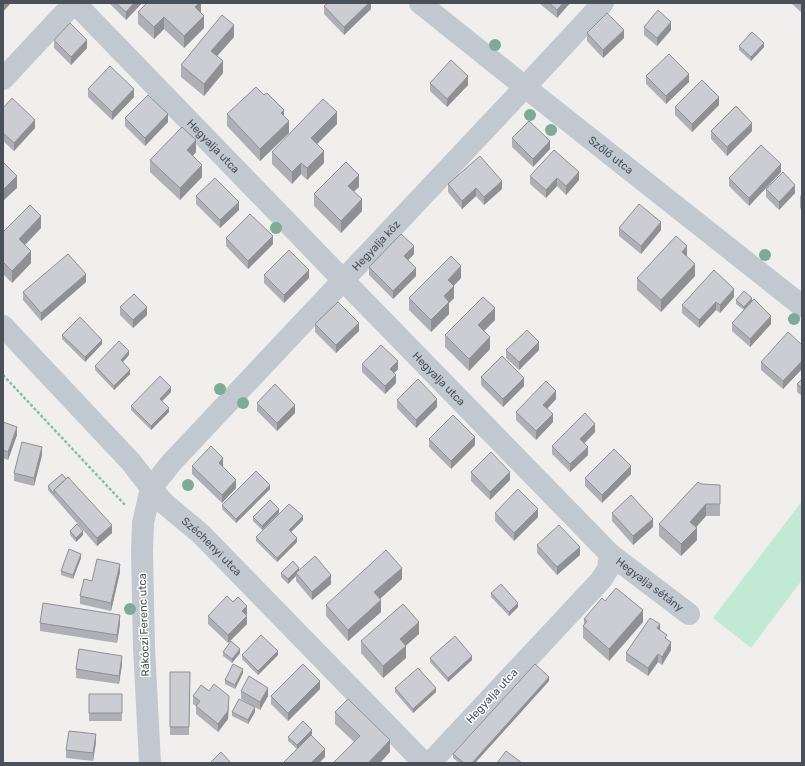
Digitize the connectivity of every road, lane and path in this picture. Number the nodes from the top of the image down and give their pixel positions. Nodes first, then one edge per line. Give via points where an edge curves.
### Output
1 (75, 3) edge
2 (420, 3) edge
3 (603, 3) edge
4 (3, 79) edge
5 (525, 87) junction
6 (343, 280) junction
7 (802, 306) edge
8 (3, 326) edge
9 (3, 375) edge
10 (152, 488) junction
11 (143, 523) junction
12 (610, 554) junction
13 (689, 614) dead end
14 (150, 763) edge
15 (424, 763) edge
16 (430, 763) edge

1 - 4 street, Hegyalja utca
1 - 6 street, Hegyalja utca
2 - 5 street, Szőlő utca
3 - 5 street, Hegyalja köz
5 - 6 street, Hegyalja köz
5 - 7 street, Szőlő utca
6 - 10 street, Hegyalja köz via 172,462
6 - 12 street, Hegyalja utca
8 - 10 street, Széchenyi utca via 131,462
9 - 11 path
10 - 11 street, Rákóczi Ferenc utca
10 - 15 street, Széchenyi utca via 166,504 201,534
11 - 14 street, Rákóczi Ferenc utca via 144,647
12 - 13 street, Hegyalja sétány
12 - 16 street, Hegyalja utca via 608,569 601,580

